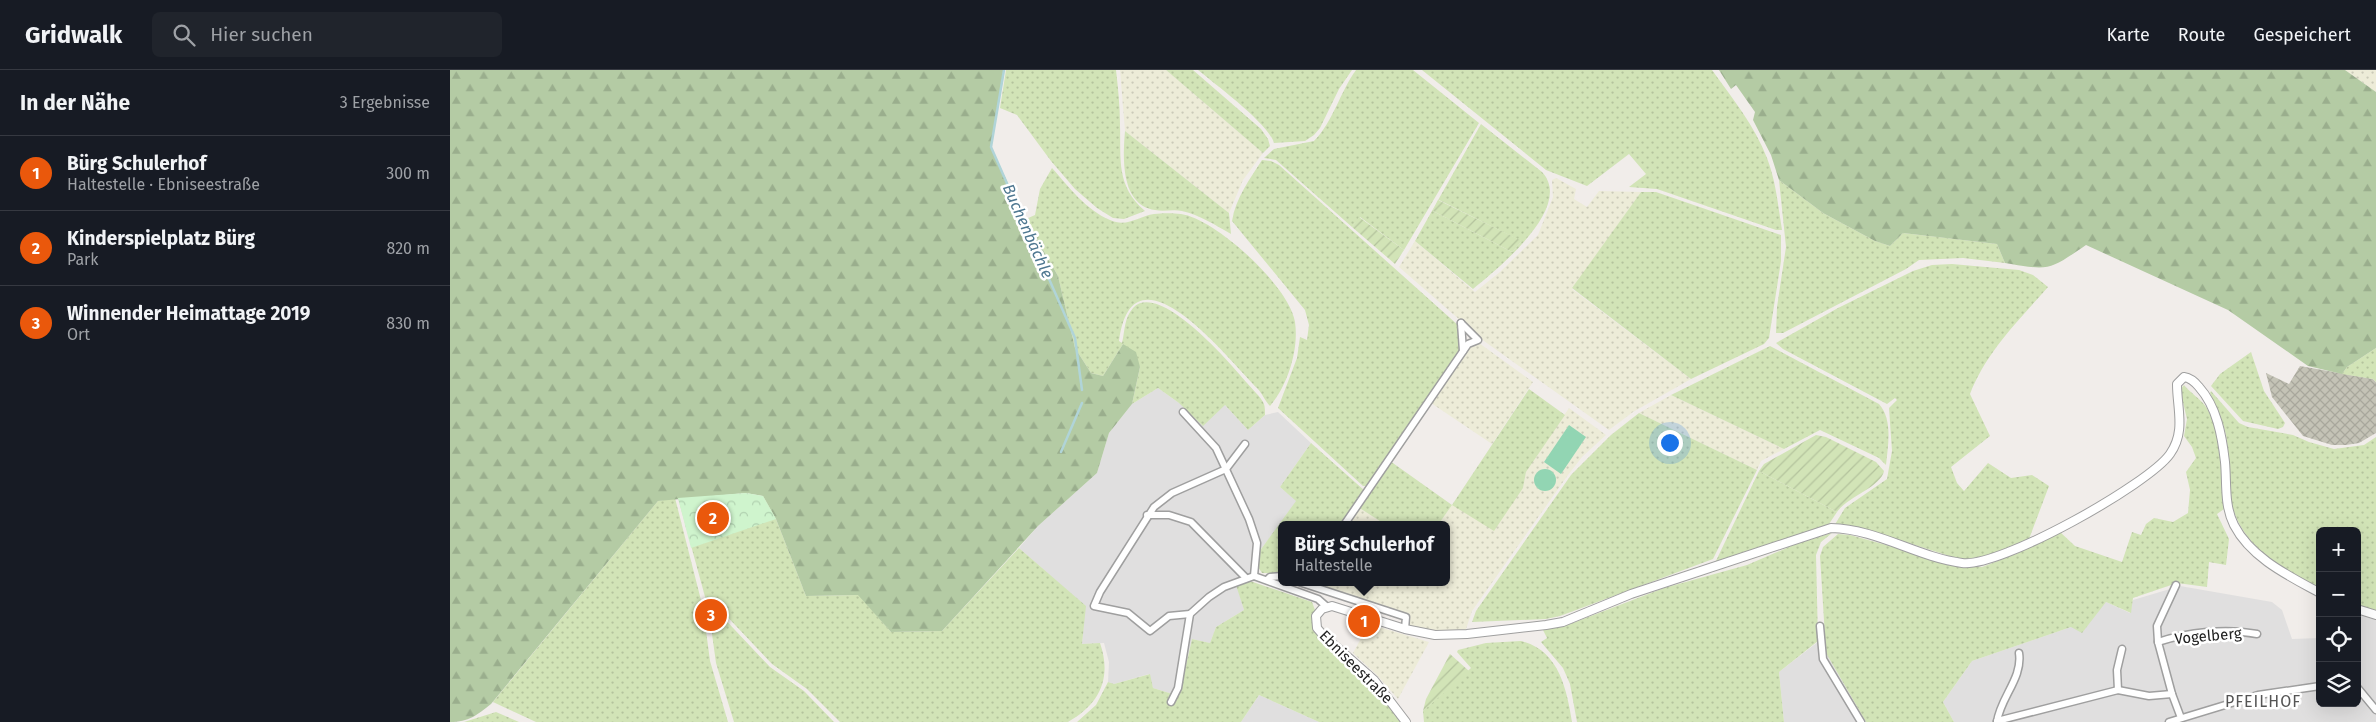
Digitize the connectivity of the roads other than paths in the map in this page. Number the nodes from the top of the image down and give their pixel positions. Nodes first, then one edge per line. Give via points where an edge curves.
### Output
1 (1463, 351) dead end
2 (1183, 412) dead end
3 (1246, 444) dead end
4 (1226, 469) junction
5 (1147, 515) junction
6 (1347, 521) edge
7 (1254, 576) junction
8 (1278, 576) edge
9 (1246, 578) junction
10 (1267, 580) junction
11 (1278, 584) edge
12 (2176, 585) dead end
13 (1283, 586) edge
14 (1311, 586) edge
15 (2316, 591) edge
16 (1326, 606) junction
17 (2361, 610) edge
18 (1190, 614) junction
19 (2376, 615) edge
20 (1820, 626) dead end
21 (1406, 629) junction
22 (2257, 634) dead end
23 (2158, 642) junction
24 (2122, 650) dead end
25 (2019, 653) dead end
26 (2316, 687) edge
27 (2118, 690) junction
28 (2361, 692) edge
29 (2172, 694) junction
30 (1171, 702) dead end
31 (2376, 710) edge
32 (2181, 718) junction
33 (1997, 721) edge
34 (1406, 722) edge
35 (1861, 722) edge
36 (2169, 722) edge

1 - 6 street
2 - 4 street via 1209,438
3 - 4 street
4 - 5 street via 1172,493
4 - 7 street via 1257,543
5 - 9 street via 1169,515 1191,522
5 - 18 street via 1094,606 1128,613 1150,631 1168,616
7 - 9 street
7 - 10 street
8 - 10 street
9 - 18 street via 1209,596
10 - 11 street
12 - 23 street, Vogelberg via 2157,626
13 - 16 street via 1318,599
14 - 21 street via 1406,617
15 - 21 street, Ebniseestraße via 2262,557 2239,532 2228,507 2225,463 2215,416 2204,392 2191,379 2184,377 2177,384 2178,439 2162,463 2145,477 2070,522 1994,559 1962,563 1856,530 1831,528 1631,594 1563,622 1447,636
16 - 21 street, Ebniseestraße
16 - 34 street, Ebniseestraße via 1316,616 1316,628 1374,680
17 - 19 street
18 - 30 street via 1178,688
20 - 35 street via 1823,659
22 - 23 street, Vogelberg via 2208,632
23 - 29 street, Vogelberg
24 - 27 street via 2117,670
25 - 33 street via 2018,672 1999,709
26 - 32 street via 2258,695
27 - 29 street via 2149,696
27 - 33 street
28 - 31 street
29 - 32 street, Vogelberg
32 - 36 street

